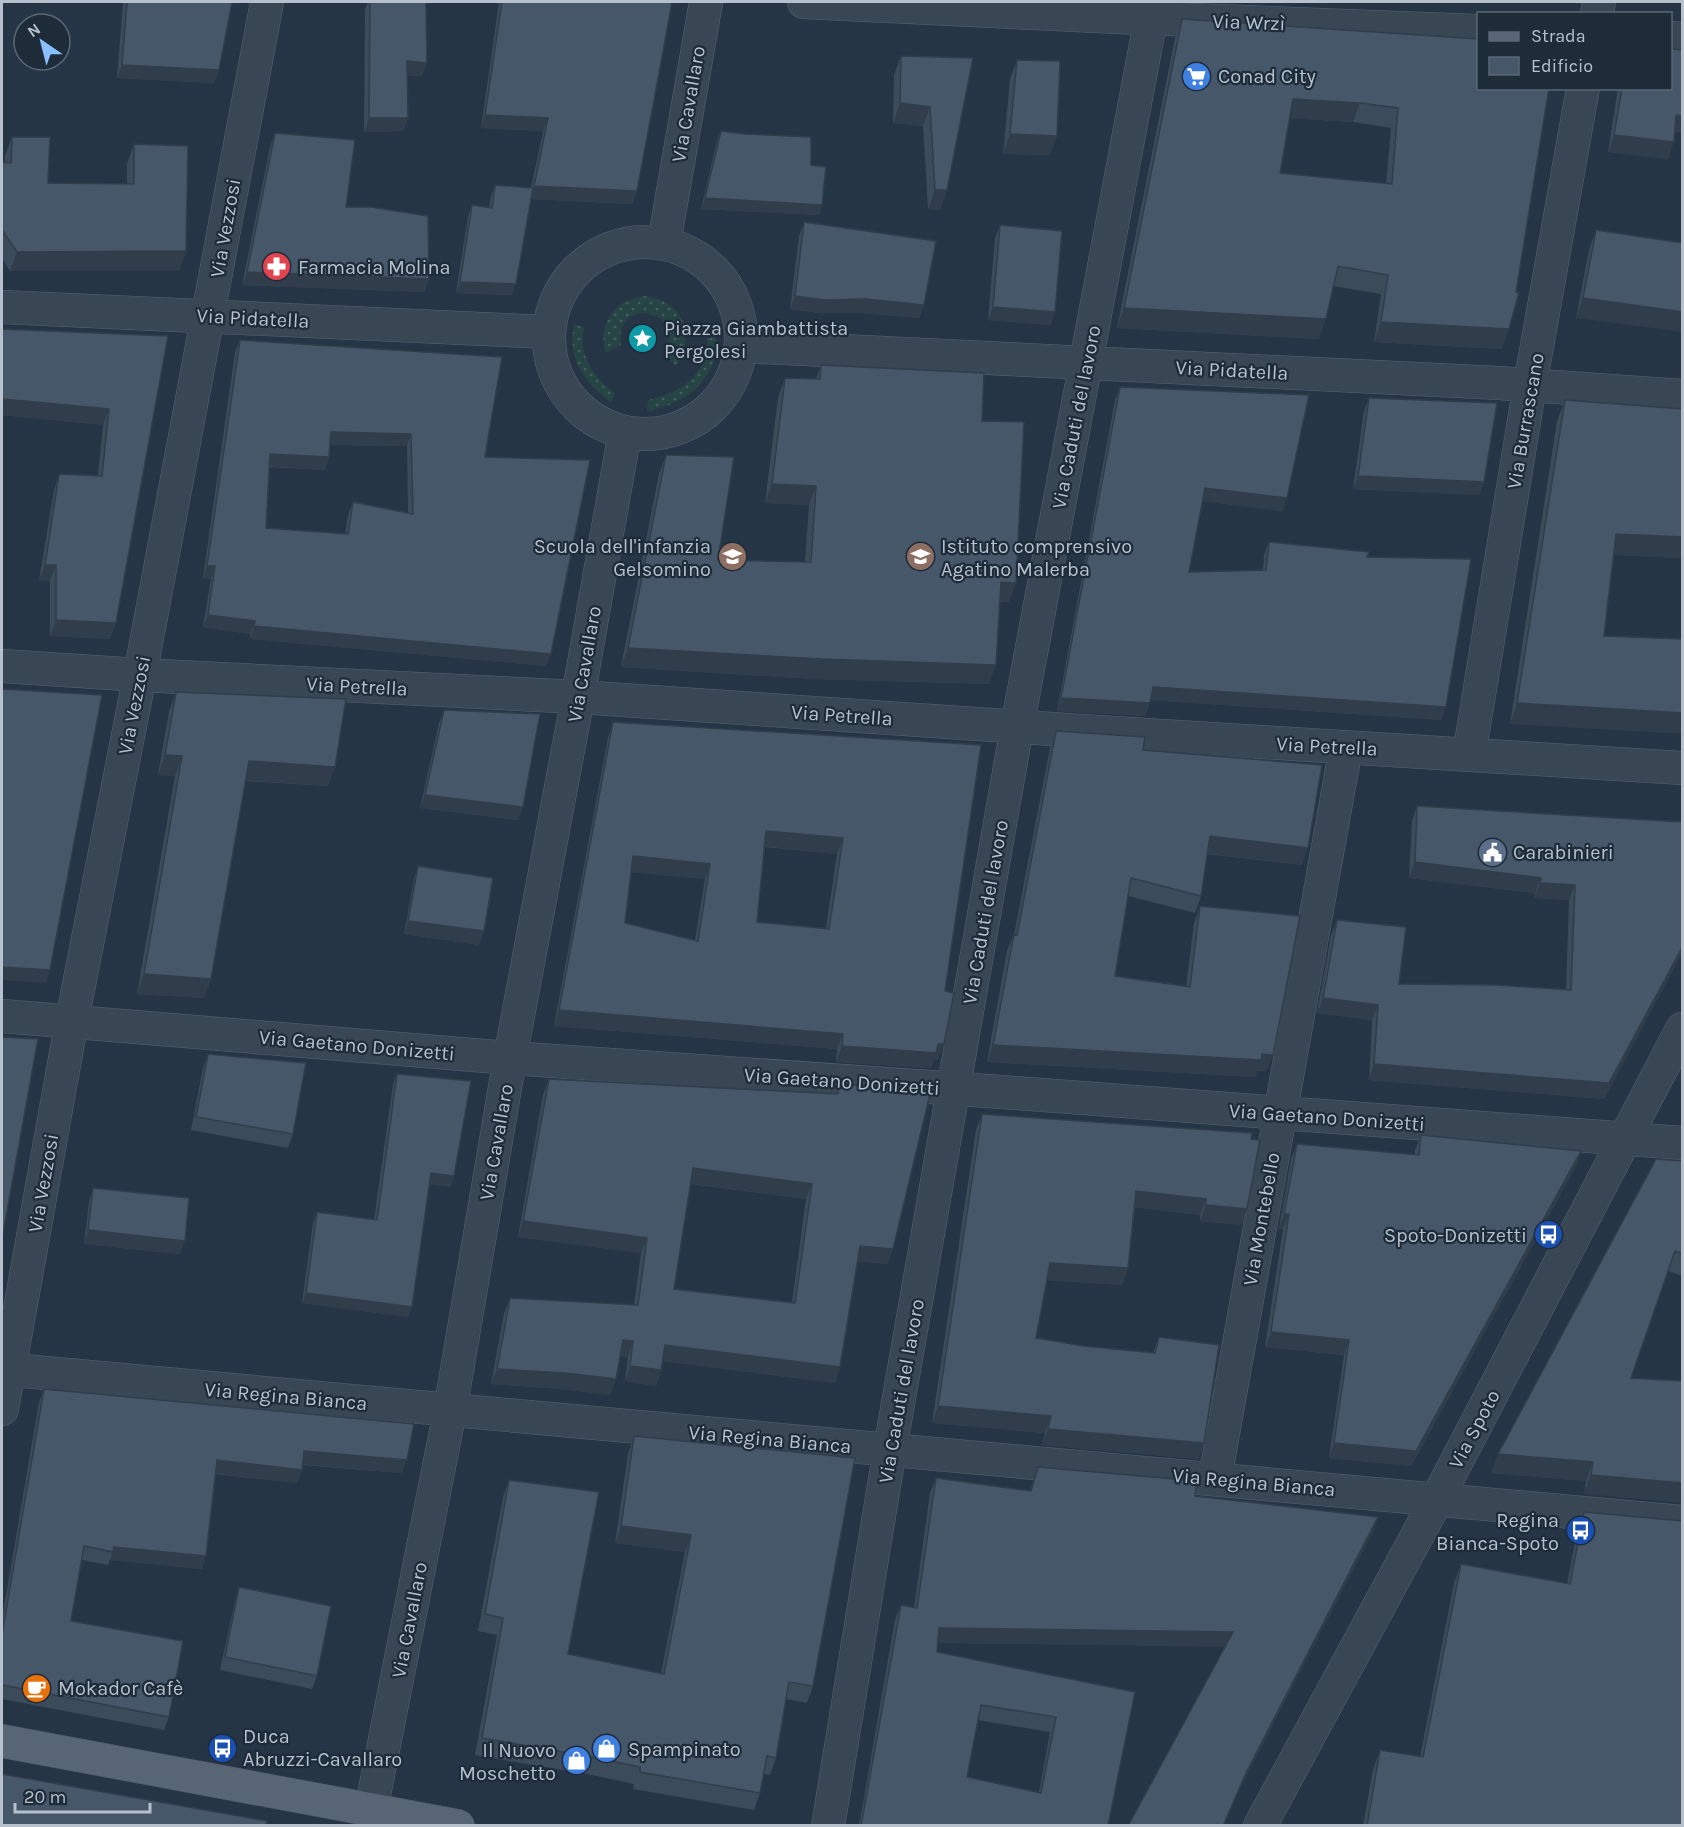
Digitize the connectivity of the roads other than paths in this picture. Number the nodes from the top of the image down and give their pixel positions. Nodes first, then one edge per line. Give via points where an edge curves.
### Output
1 (267, 2) edge
2 (706, 2) edge
3 (804, 2) edge
4 (1153, 10) edge
5 (1477, 31) edge
6 (1583, 90) edge
7 (664, 243) junction
8 (2, 307) edge
9 (208, 316) junction
10 (548, 332) junction
11 (741, 346) junction
12 (1087, 364) junction
13 (1530, 385) junction
14 (1683, 396) edge
15 (626, 432) junction
16 (2, 666) edge
17 (140, 675) junction
18 (578, 697) junction
19 (1017, 727) junction
20 (1346, 747) junction
21 (1469, 755) junction
22 (1683, 768) edge
23 (2, 1016) edge
24 (72, 1020) junction
25 (1683, 1029) edge
26 (510, 1058) junction
27 (954, 1088) junction
28 (1280, 1114) junction
29 (1626, 1139) junction
30 (1683, 1143) edge
31 (5, 1369) edge
32 (2, 1409) edge
33 (450, 1411) junction
34 (890, 1449) junction
35 (1215, 1478) junction
36 (1437, 1499) junction
37 (1683, 1522) edge
38 (2, 1741) edge
39 (371, 1810) junction
40 (458, 1826) edge
41 (828, 1826) edge
42 (1260, 1826) edge

1 - 9 street, Via Vezzosi
2 - 7 street, Via Cavallaro
3 - 4 street, Via Wrzì
4 - 5 street, Via Wrzì
4 - 12 street, Via Caduti del lavoro
6 - 13 street, Via Burrascano
7 - 10 street via 640,242 596,255 563,288
7 - 11 street via 691,253 719,277 730,292 739,319
8 - 9 street, Via Pidatella
9 - 10 street, Via Pidatella
9 - 17 street, Via Vezzosi
10 - 15 street via 550,359 560,385 577,407 599,423
11 - 12 street, Via Pidatella
11 - 15 street via 736,369 711,407 671,430 649,434
12 - 13 street, Via Pidatella
12 - 19 street, Via Caduti del lavoro
13 - 14 street, Via Pidatella
13 - 21 street, Via Burrascano
15 - 18 street, Via Cavallaro
16 - 17 street, Via Petrella
17 - 18 street, Via Petrella
17 - 24 street, Via Vezzosi
18 - 19 street, Via Petrella
18 - 26 street, Via Cavallaro
19 - 20 street, Via Petrella
19 - 27 street, Via Caduti del lavoro
20 - 21 street, Via Petrella
20 - 28 street, Via Montebello
21 - 22 street, Via Petrella
23 - 24 street, Via Gaetano Donizetti
24 - 26 street, Via Gaetano Donizetti
24 - 31 street, Via Vezzosi
25 - 29 street, Via Spoto
26 - 27 street, Via Gaetano Donizetti
26 - 33 street, Via Cavallaro
27 - 28 street, Via Gaetano Donizetti
27 - 34 street, Via Caduti del lavoro
28 - 29 street, Via Gaetano Donizetti
28 - 35 street, Via Montebello
29 - 30 street, Via Gaetano Donizetti
29 - 36 street, Via Spoto
31 - 32 street, Via Vezzosi
31 - 33 street, Via Regina Bianca
33 - 34 street, Via Regina Bianca
33 - 39 street, Via Cavallaro
34 - 35 street, Via Regina Bianca
34 - 41 street, Via Caduti del lavoro
35 - 36 street, Via Regina Bianca
36 - 37 street, Via Regina Bianca
36 - 42 street, Via Spoto
38 - 39 main road
39 - 40 main road

